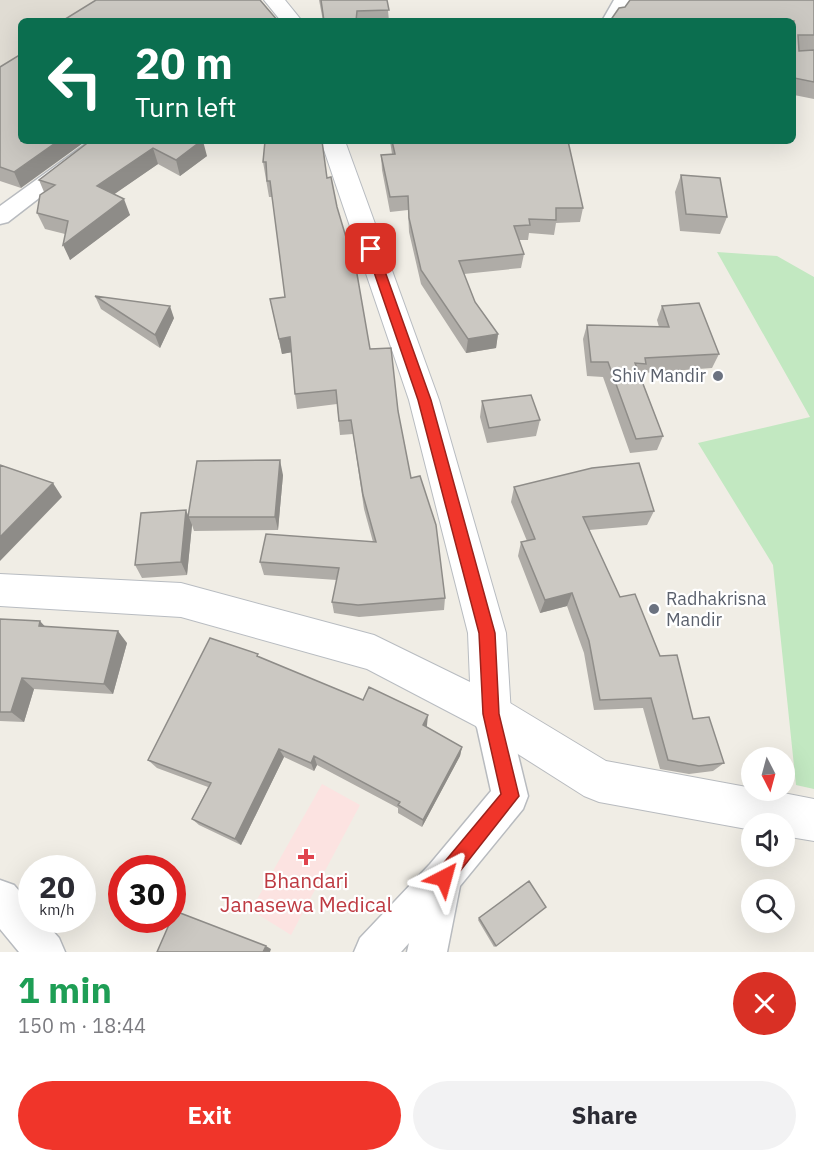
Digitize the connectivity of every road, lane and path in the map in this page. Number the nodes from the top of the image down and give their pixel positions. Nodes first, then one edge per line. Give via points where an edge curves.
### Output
1 (274, 0) edge
2 (623, 0) edge
3 (289, 18) edge
4 (612, 18) edge
5 (99, 144) edge
6 (334, 144) edge
7 (0, 217) edge
8 (0, 590) edge
9 (491, 714) junction
10 (814, 820) edge
11 (444, 878) junction
12 (0, 899) edge
13 (45, 952) edge
14 (374, 952) edge
15 (427, 952) edge

1 - 3 main road
2 - 4 street
5 - 7 street
6 - 9 main road via 424,400 487,633
8 - 9 main road via 181,600 374,653
9 - 10 main road via 599,781
9 - 11 street via 510,796
11 - 14 street
11 - 15 street
12 - 13 street

